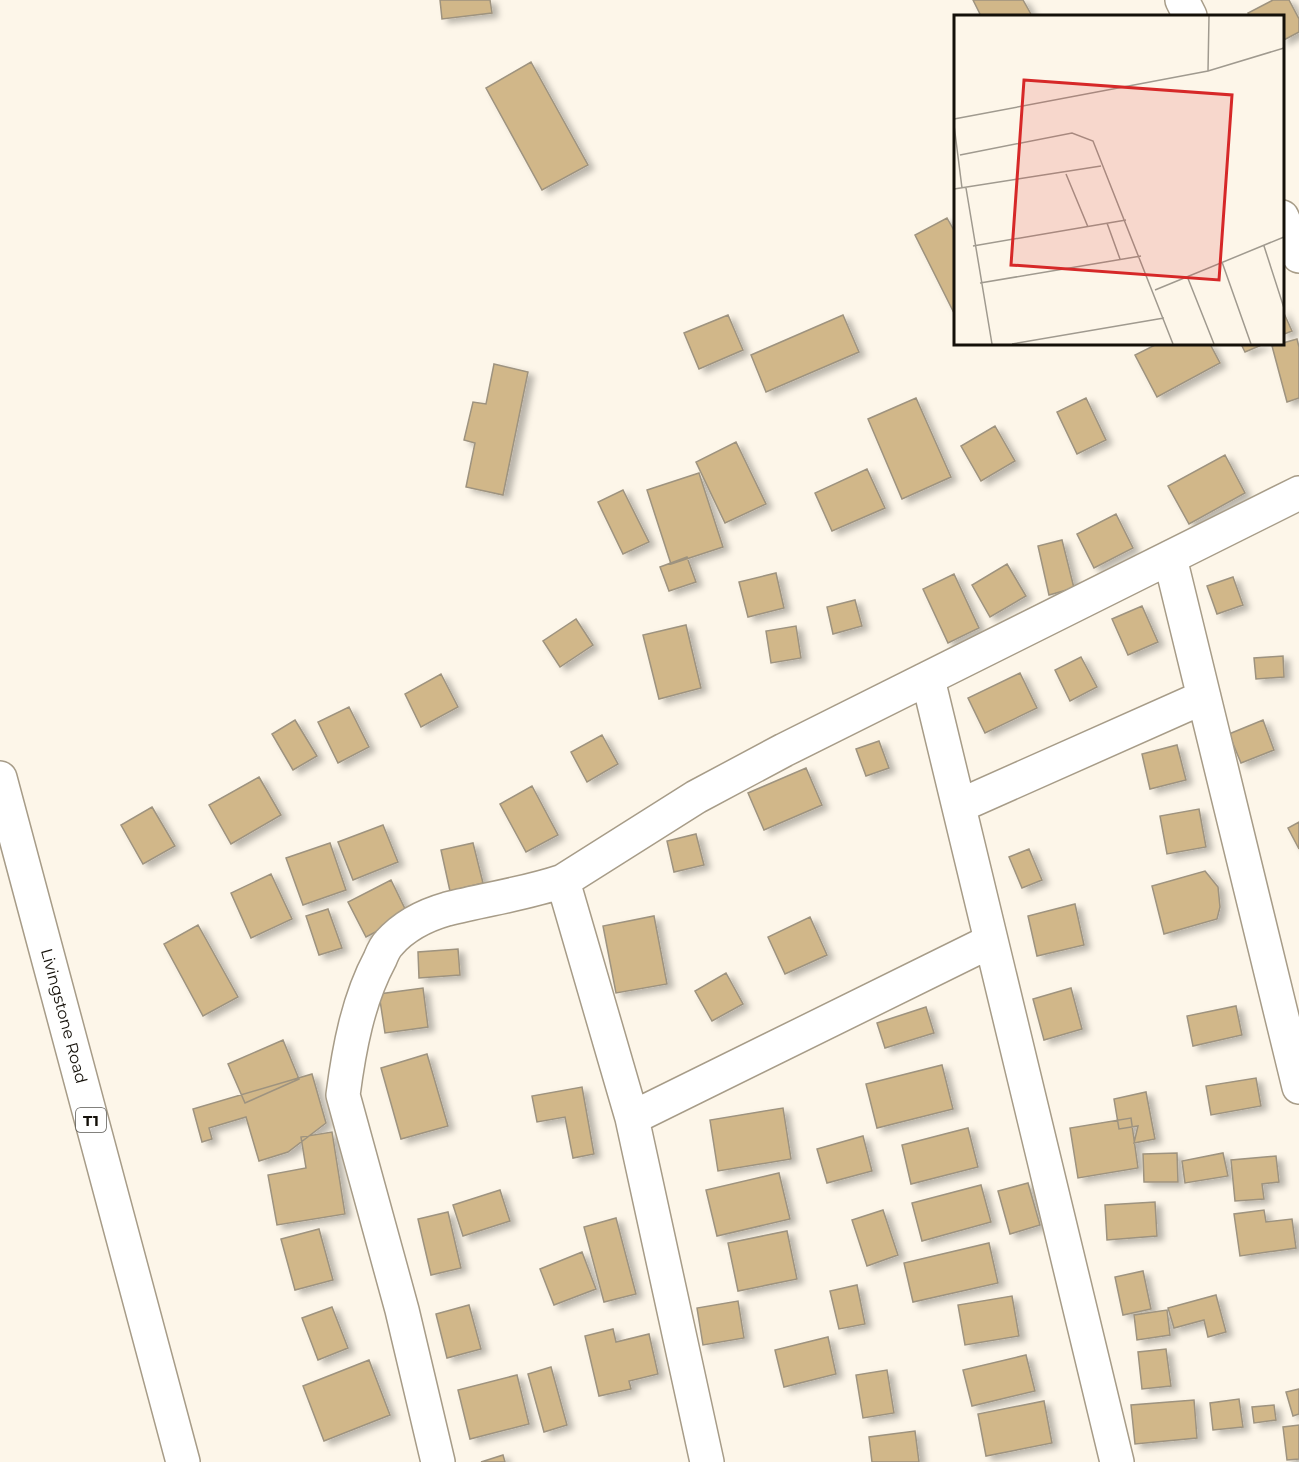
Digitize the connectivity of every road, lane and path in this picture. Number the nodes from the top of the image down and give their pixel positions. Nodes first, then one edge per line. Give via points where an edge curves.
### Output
1 (1182, 0) edge
2 (1190, 15) edge
3 (1289, 221) edge
4 (1299, 256) edge
5 (1299, 493) edge
6 (1170, 558) junction
7 (928, 679) junction
8 (1204, 697) junction
9 (0, 778) edge
10 (959, 806) junction
11 (562, 881) junction
12 (991, 941) junction
13 (1299, 1087) edge
14 (632, 1118) junction
15 (183, 1462) edge
16 (438, 1462) edge
17 (707, 1462) edge
18 (1117, 1462) edge

1 - 2 main road
3 - 4 main road
5 - 6 main road
6 - 7 main road
6 - 8 main road
7 - 10 main road
7 - 11 main road via 696,797
8 - 10 main road
8 - 13 main road
9 - 15 main road, Livingstone Road / T1
10 - 12 main road
11 - 14 main road
11 - 16 main road via 417,920 388,944 372,974 347,1064 343,1095 402,1310
12 - 14 main road
12 - 18 main road
14 - 17 main road

